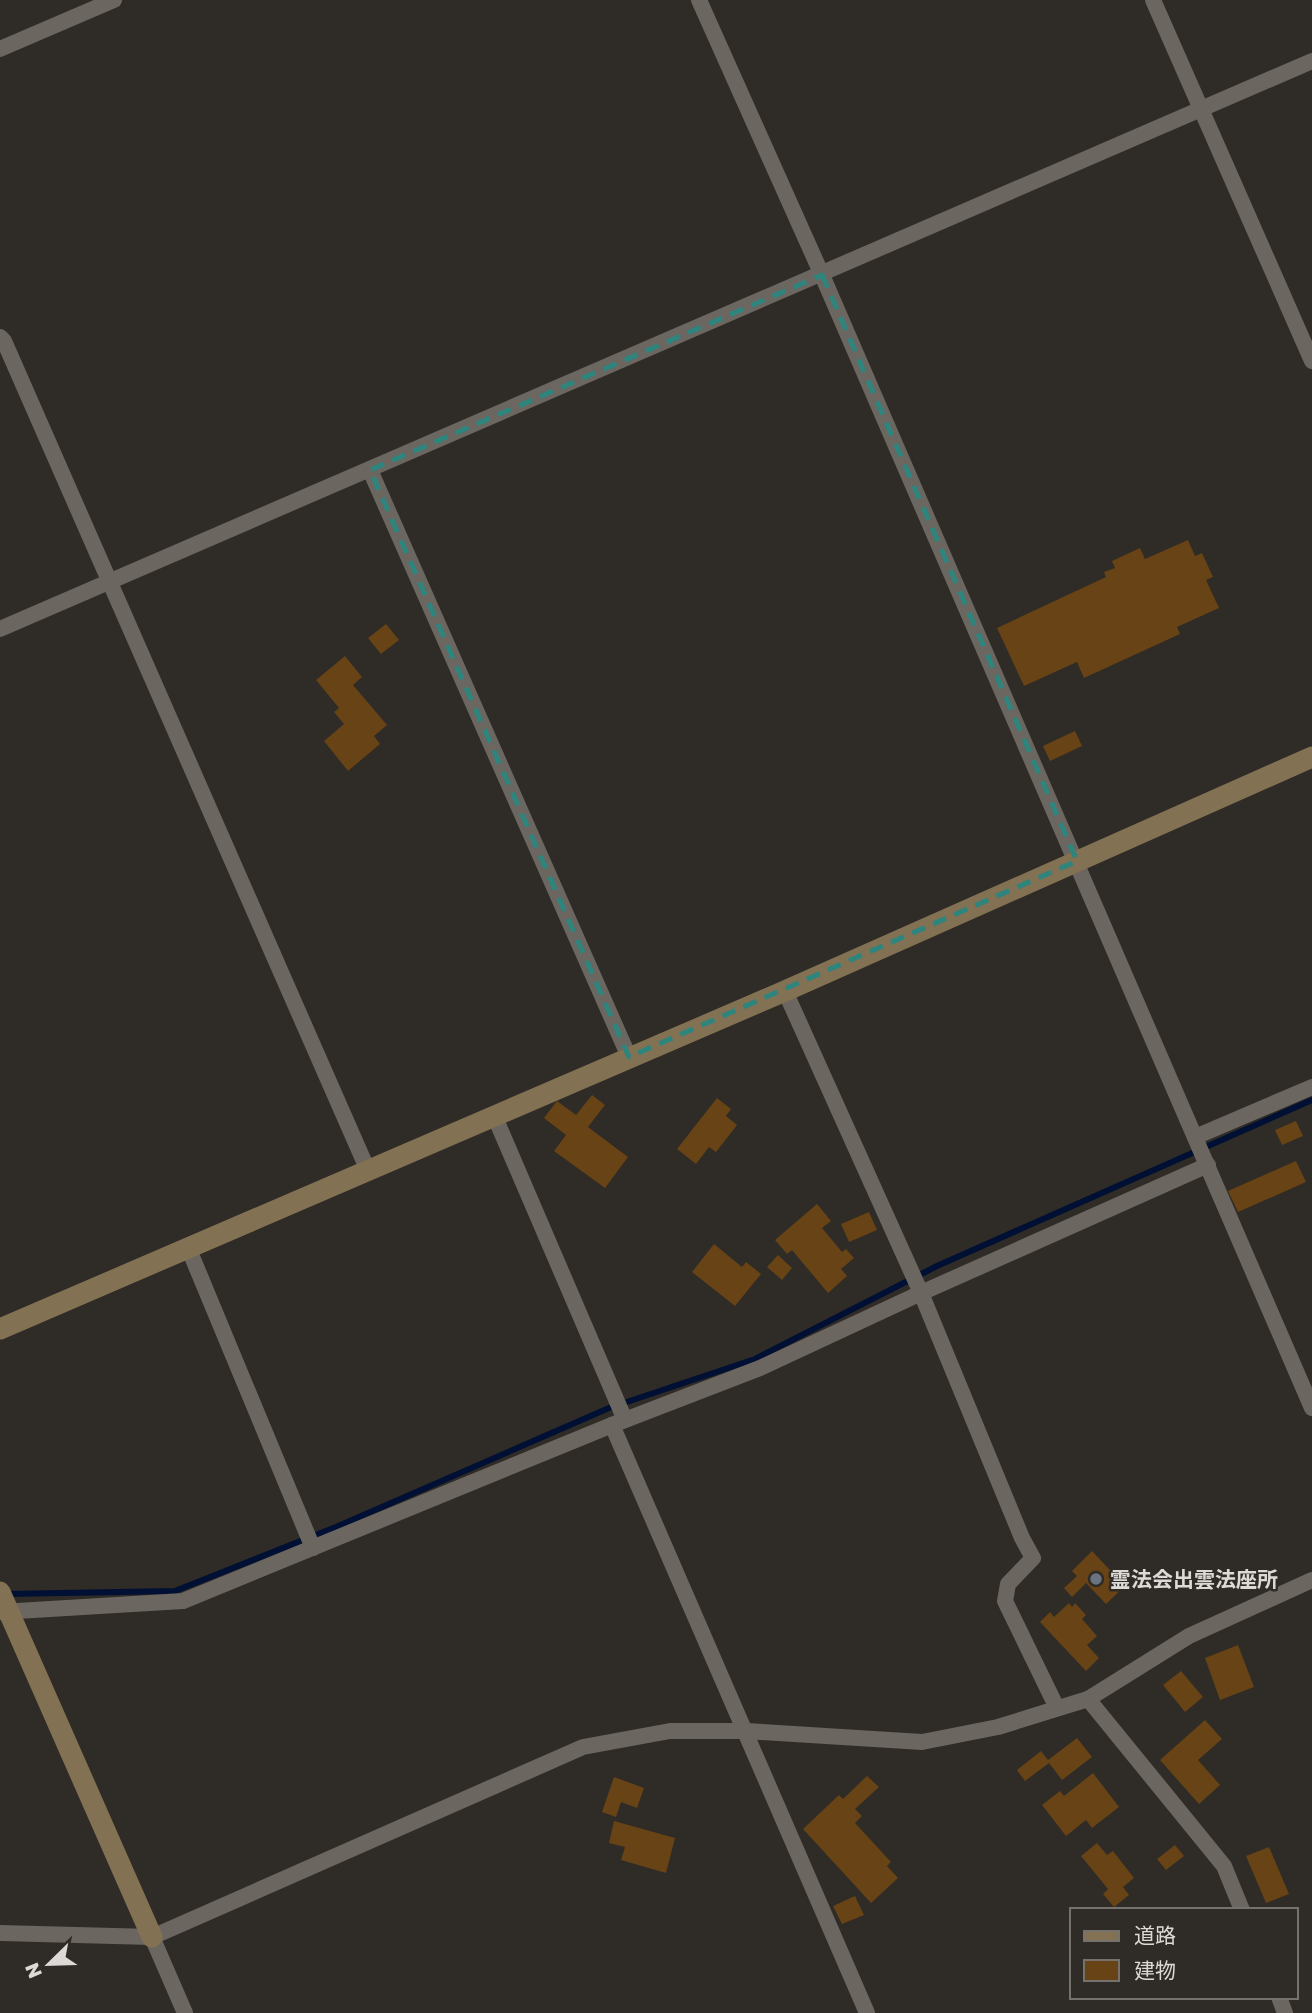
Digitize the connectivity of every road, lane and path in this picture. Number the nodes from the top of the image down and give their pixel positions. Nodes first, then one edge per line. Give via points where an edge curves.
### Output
1 (114, 0) edge
2 (699, 0) edge
3 (1153, 0) edge
4 (0, 49) edge
5 (1312, 61) edge
6 (1201, 109) junction
7 (822, 275) junction
8 (0, 337) edge
9 (1312, 361) edge
10 (370, 470) junction
11 (109, 581) junction
12 (0, 629) edge
13 (1312, 757) edge
14 (1077, 861) junction
15 (785, 991) junction
16 (629, 1057) junction
17 (1312, 1087) edge
18 (494, 1115) junction
19 (1195, 1137) junction
20 (1208, 1165) junction
21 (363, 1171) junction
22 (188, 1247) junction
23 (921, 1293) junction
24 (0, 1328) edge
25 (1312, 1408) edge
26 (619, 1422) junction
27 (313, 1548) junction
28 (1312, 1580) edge
29 (3, 1605) edge
30 (1088, 1699) junction
31 (1057, 1708) junction
32 (746, 1731) junction
33 (1241, 1908) edge
34 (0, 1933) edge
35 (152, 1937) junction
36 (186, 2013) edge
37 (867, 2013) edge

1 - 4 street
2 - 7 street
3 - 6 street
5 - 6 street
6 - 7 street
6 - 9 street
7 - 10 street
7 - 14 street
8 - 11 street
10 - 11 street
10 - 16 street
11 - 12 street
11 - 21 street via 366,1166
13 - 14 street
14 - 15 street
14 - 19 street
15 - 16 street
15 - 23 street
16 - 18 street
17 - 19 street
18 - 21 street
18 - 26 street
19 - 20 street
20 - 23 street
20 - 25 street
21 - 22 street
22 - 24 street
22 - 27 street
23 - 26 street via 760,1368
23 - 31 street via 1033,1558 1008,1584 1005,1601
26 - 27 street
26 - 32 street
27 - 29 street via 183,1601
28 - 30 street via 1189,1636
29 - 35 street
30 - 31 street
30 - 33 street via 1224,1866
31 - 32 street via 998,1727 922,1742
32 - 35 street via 670,1731 583,1747
32 - 37 street
34 - 35 street
35 - 36 street

